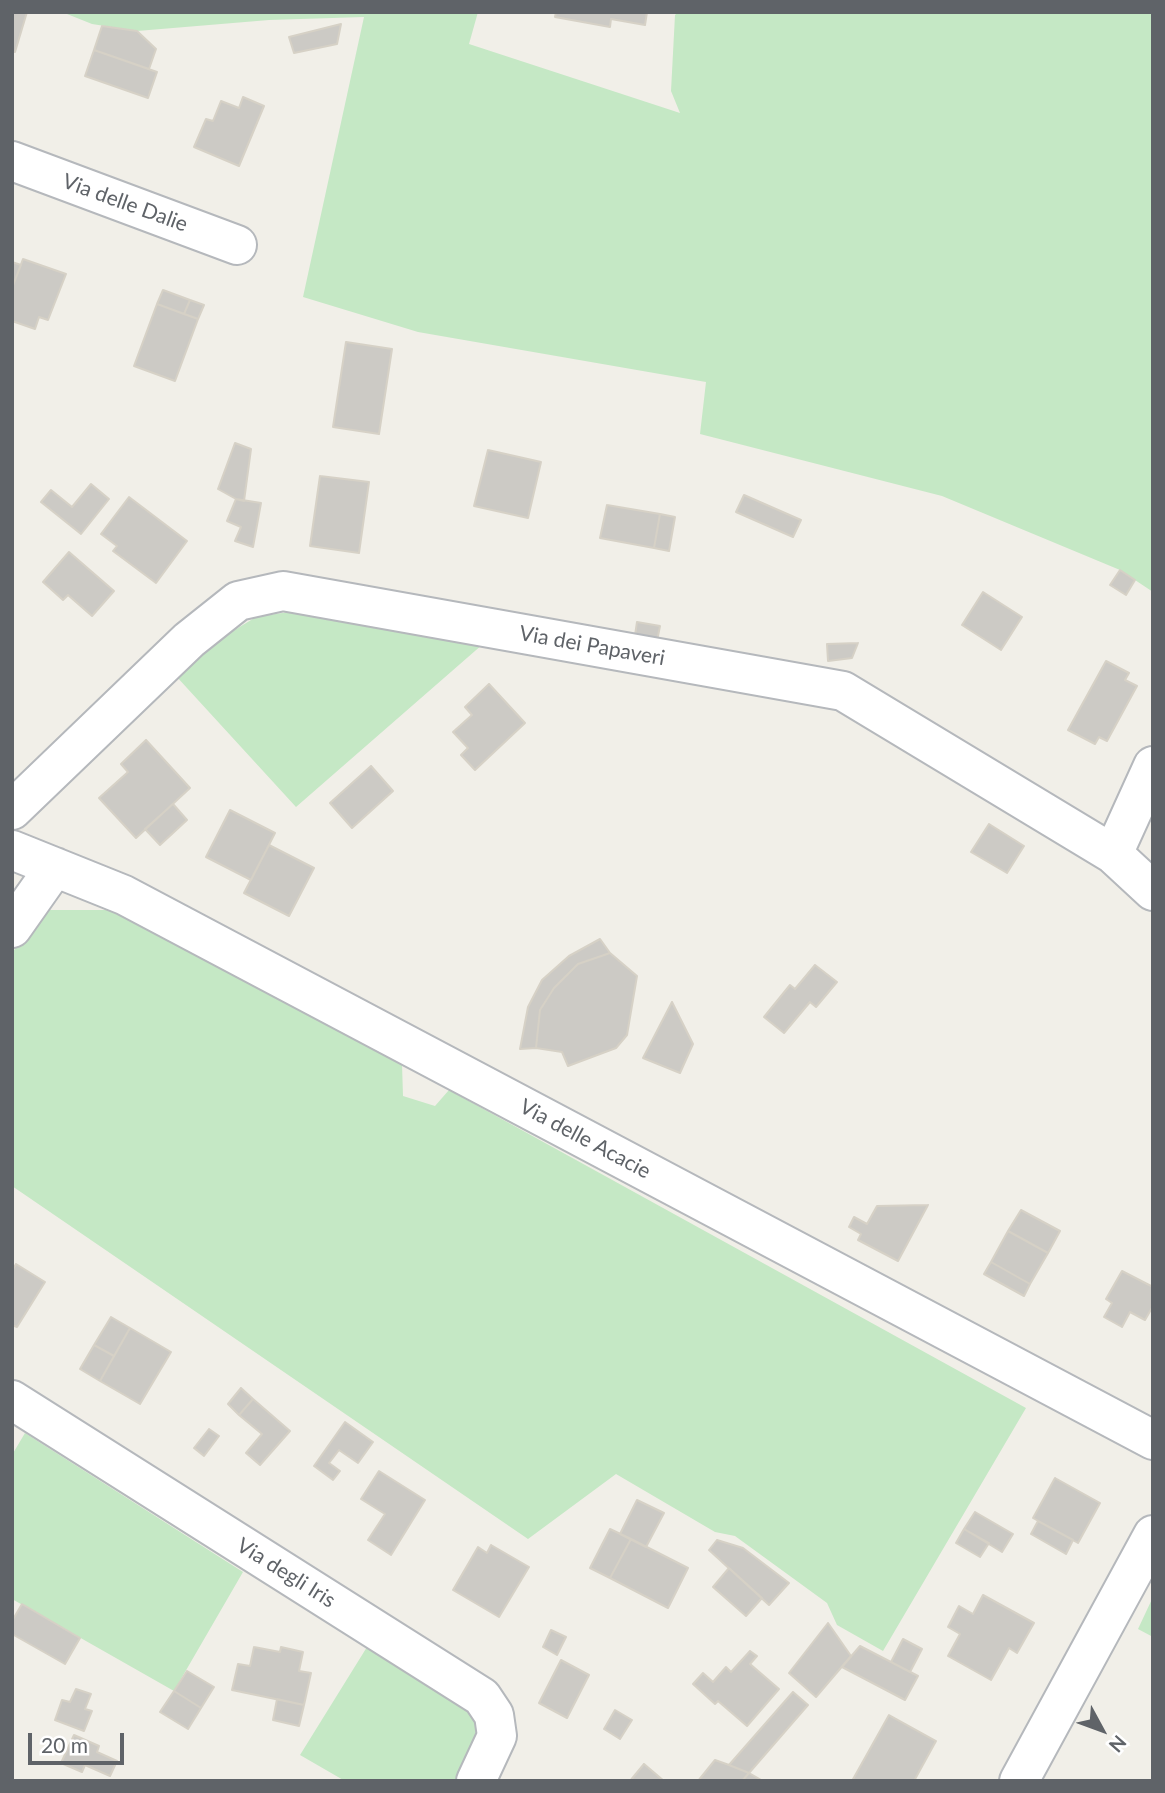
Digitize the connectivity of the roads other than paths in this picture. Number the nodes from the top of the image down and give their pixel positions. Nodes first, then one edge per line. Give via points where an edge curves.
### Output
1 (12, 161) edge
2 (237, 245) dead end
3 (1153, 766) edge
4 (12, 810) edge
5 (12, 850) edge
6 (1113, 854) junction
7 (55, 867) junction
8 (1153, 891) edge
9 (12, 928) edge
10 (12, 1400) edge
11 (1153, 1440) edge
12 (1153, 1535) edge
13 (476, 1781) edge
14 (1019, 1781) edge

1 - 2 street, Via delle Dalie
3 - 6 street
4 - 6 street, Via dei Papaveri via 189,640 238,601 283,590 843,691
5 - 7 street, Via delle Acacie
6 - 8 street, Via dei Papaveri
7 - 9 street
7 - 11 street, Via delle Acacie via 124,895
10 - 13 street, Via degli Iris via 482,1697 494,1715 497,1736
12 - 14 street

